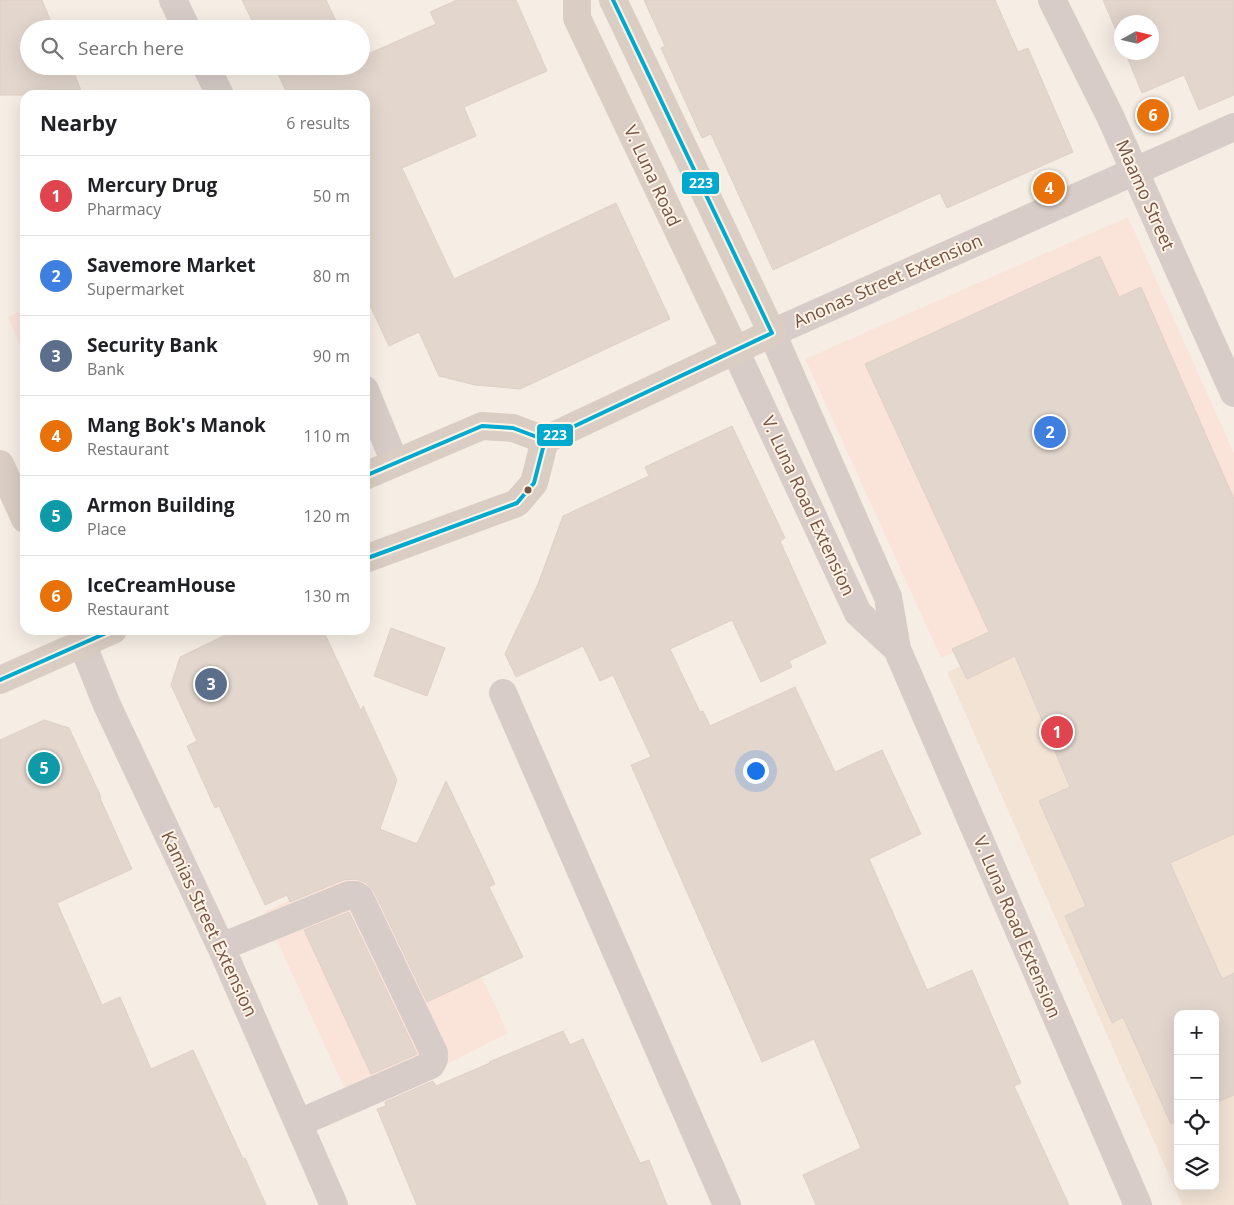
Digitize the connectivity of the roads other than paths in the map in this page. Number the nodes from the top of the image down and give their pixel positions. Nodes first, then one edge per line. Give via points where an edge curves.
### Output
1 (173, 0) edge
2 (577, 0) edge
3 (613, 0) edge
4 (1052, 0) edge
5 (183, 20) edge
6 (210, 75) edge
7 (218, 90) edge
8 (1234, 127) edge
9 (1134, 171) junction
10 (772, 333) junction
11 (736, 350) junction
12 (1234, 393) edge
13 (370, 402) edge
14 (545, 440) junction
15 (395, 463) junction
16 (0, 464) edge
17 (370, 474) edge
18 (20, 508) edge
19 (370, 557) edge
20 (79, 637) edge
21 (897, 650) junction
22 (0, 680) edge
23 (503, 693) dead end
24 (221, 947) junction
25 (299, 1124) junction
26 (334, 1205) edge
27 (727, 1205) edge
28 (1138, 1205) edge

1 - 5 street
2 - 11 main road, V. Luna Road via 577,18
3 - 10 main road
4 - 9 street, Maamo Street
6 - 7 street
8 - 9 street, Anonas Street Extension
9 - 10 street, Anonas Street Extension
9 - 12 street, Maamo Street
10 - 11 main road, Anonas Street Extension
10 - 21 street, V. Luna Road Extension via 888,597
11 - 14 main road, Anonas Street Extension
11 - 21 street, V. Luna Road Extension via 858,613
13 - 15 street
14 - 15 main road via 513,428 482,426
14 - 19 main road via 534,483 517,503
15 - 17 main road
16 - 18 main road
20 - 22 main road
20 - 24 street, Kamias Street Extension
21 - 28 street, V. Luna Road Extension
23 - 27 street
24 - 25 street, Kamias Street Extension
24 - 25 street via 349,895 356,895 434,1054 431,1065
25 - 26 street, Kamias Street Extension

